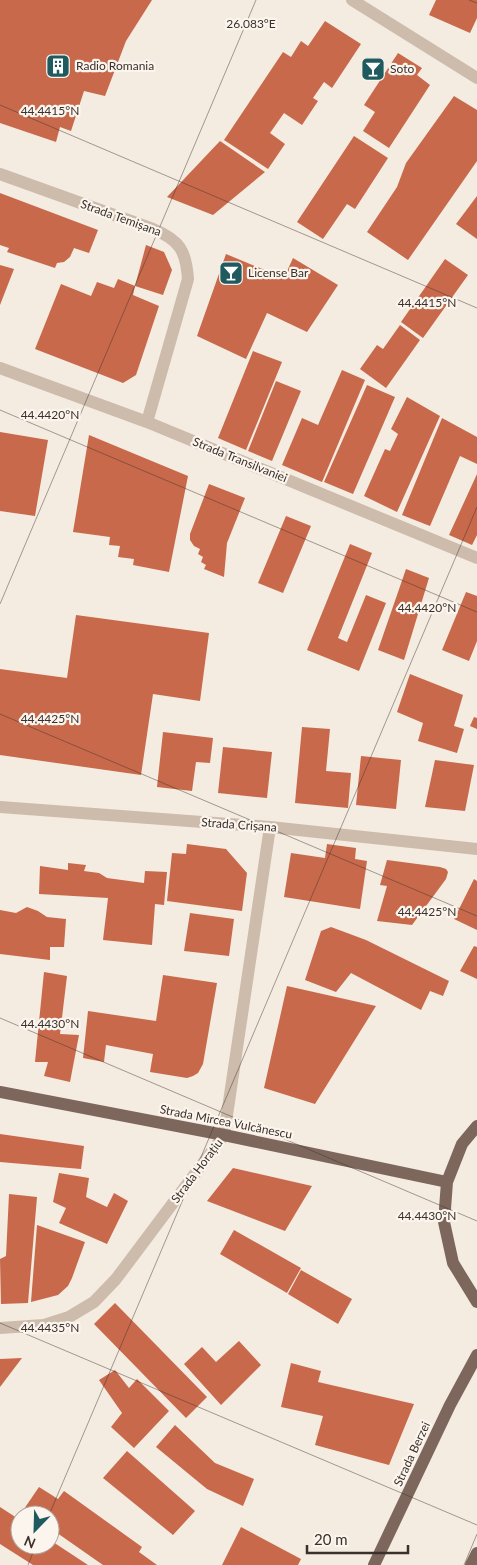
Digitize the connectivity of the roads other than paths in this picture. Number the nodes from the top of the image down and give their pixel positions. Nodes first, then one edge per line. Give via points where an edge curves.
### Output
1 (352, 0) edge
2 (477, 78) edge
3 (0, 174) edge
4 (0, 368) edge
5 (147, 422) junction
6 (477, 558) edge
7 (0, 807) edge
8 (270, 827) junction
9 (477, 850) edge
10 (0, 1092) edge
11 (477, 1126) edge
12 (224, 1135) junction
13 (447, 1182) junction
14 (477, 1302) edge
15 (0, 1328) edge
16 (477, 1355) edge
17 (477, 1553) edge
18 (374, 1565) edge
19 (471, 1565) edge

1 - 2 street
3 - 5 street, Strada Temișana via 167,234 180,247 187,261 188,280
4 - 5 street, Strada Transilvaniei
5 - 6 street, Strada Transilvaniei
7 - 8 street, Strada Crișana
8 - 9 street, Strada Crișana
8 - 12 street, Strada Horațiu
10 - 12 main road, Strada Mircea Vulcănescu
11 - 13 main road via 462,1144
12 - 13 main road, Strada Mircea Vulcănescu
12 - 15 street, Strada Horațiu via 116,1279 94,1302 69,1317 44,1325
13 - 14 main road via 444,1222 453,1263
16 - 18 main road, Strada Berzei
17 - 19 main road

